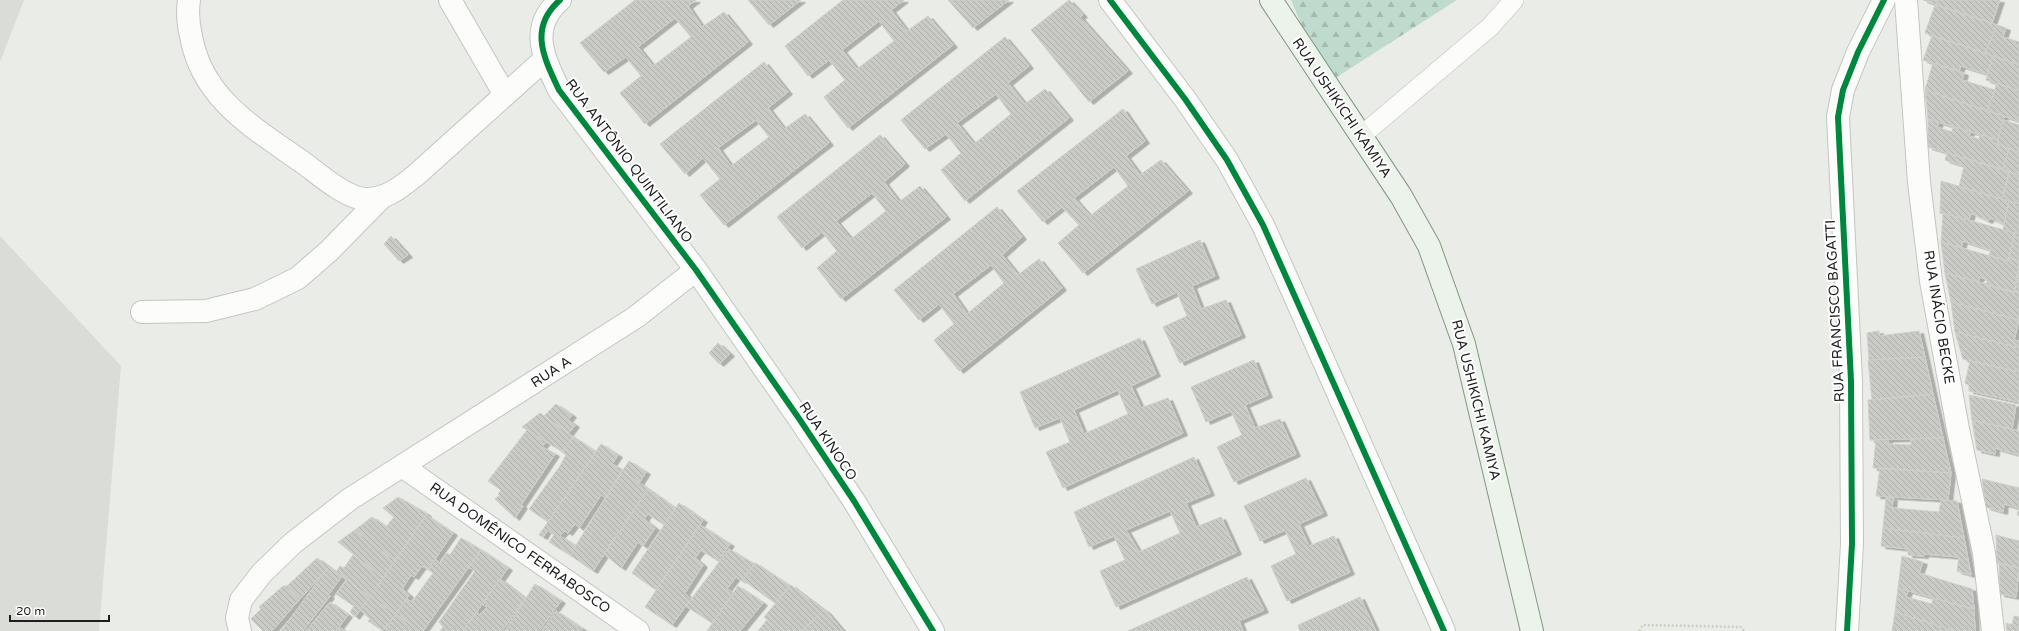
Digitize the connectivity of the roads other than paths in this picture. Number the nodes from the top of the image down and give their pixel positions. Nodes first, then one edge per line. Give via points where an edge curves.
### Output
1 (189, 0) edge
2 (450, 0) edge
3 (560, 0) edge
4 (1110, 0) edge
5 (1271, 0) edge
6 (1514, 0) edge
7 (1884, 0) edge
8 (1906, 0) edge
9 (545, 59) junction
10 (505, 95) junction
11 (1361, 136) junction
12 (381, 198) junction
13 (696, 270) junction
14 (142, 312) dead end
15 (402, 466) junction
16 (240, 631) edge
17 (638, 631) edge
18 (933, 631) edge
19 (1444, 631) edge
20 (1532, 631) edge
21 (1847, 631) edge
22 (1993, 631) edge

1 - 12 street via 187,14 193,51 204,76 220,99 244,120 341,190 363,199
2 - 10 street
3 - 9 street, RUA ANTÔNIO QUINTILIANO via 544,18 540,36
4 - 19 street via 1185,99 1227,160 1263,226
5 - 11 main road, RUA USHIKICHI KAMIYA
6 - 11 lane via 1490,27
7 - 21 street, RUA FRANCISCO BAGATTI via 1858,52 1843,90 1838,117 1851,381 1852,544
8 - 22 street, RUA INÁCIO BECKE via 1919,182 1931,281 1984,553
9 - 10 street
9 - 13 street, RUA ANTÔNIO QUINTILIANO via 559,90
10 - 12 street via 416,176
11 - 20 main road, RUA USHIKICHI KAMIYA via 1401,196 1429,246 1457,323
12 - 14 street via 329,251 298,278 255,299 206,311
13 - 15 street, RUA A via 636,317
13 - 18 street, RUA KINOCO via 854,501
15 - 16 street, RUA A via 350,499 293,543 262,573 241,600 237,618
15 - 17 street, RUA DOMÊNICO FERRABOSCO

